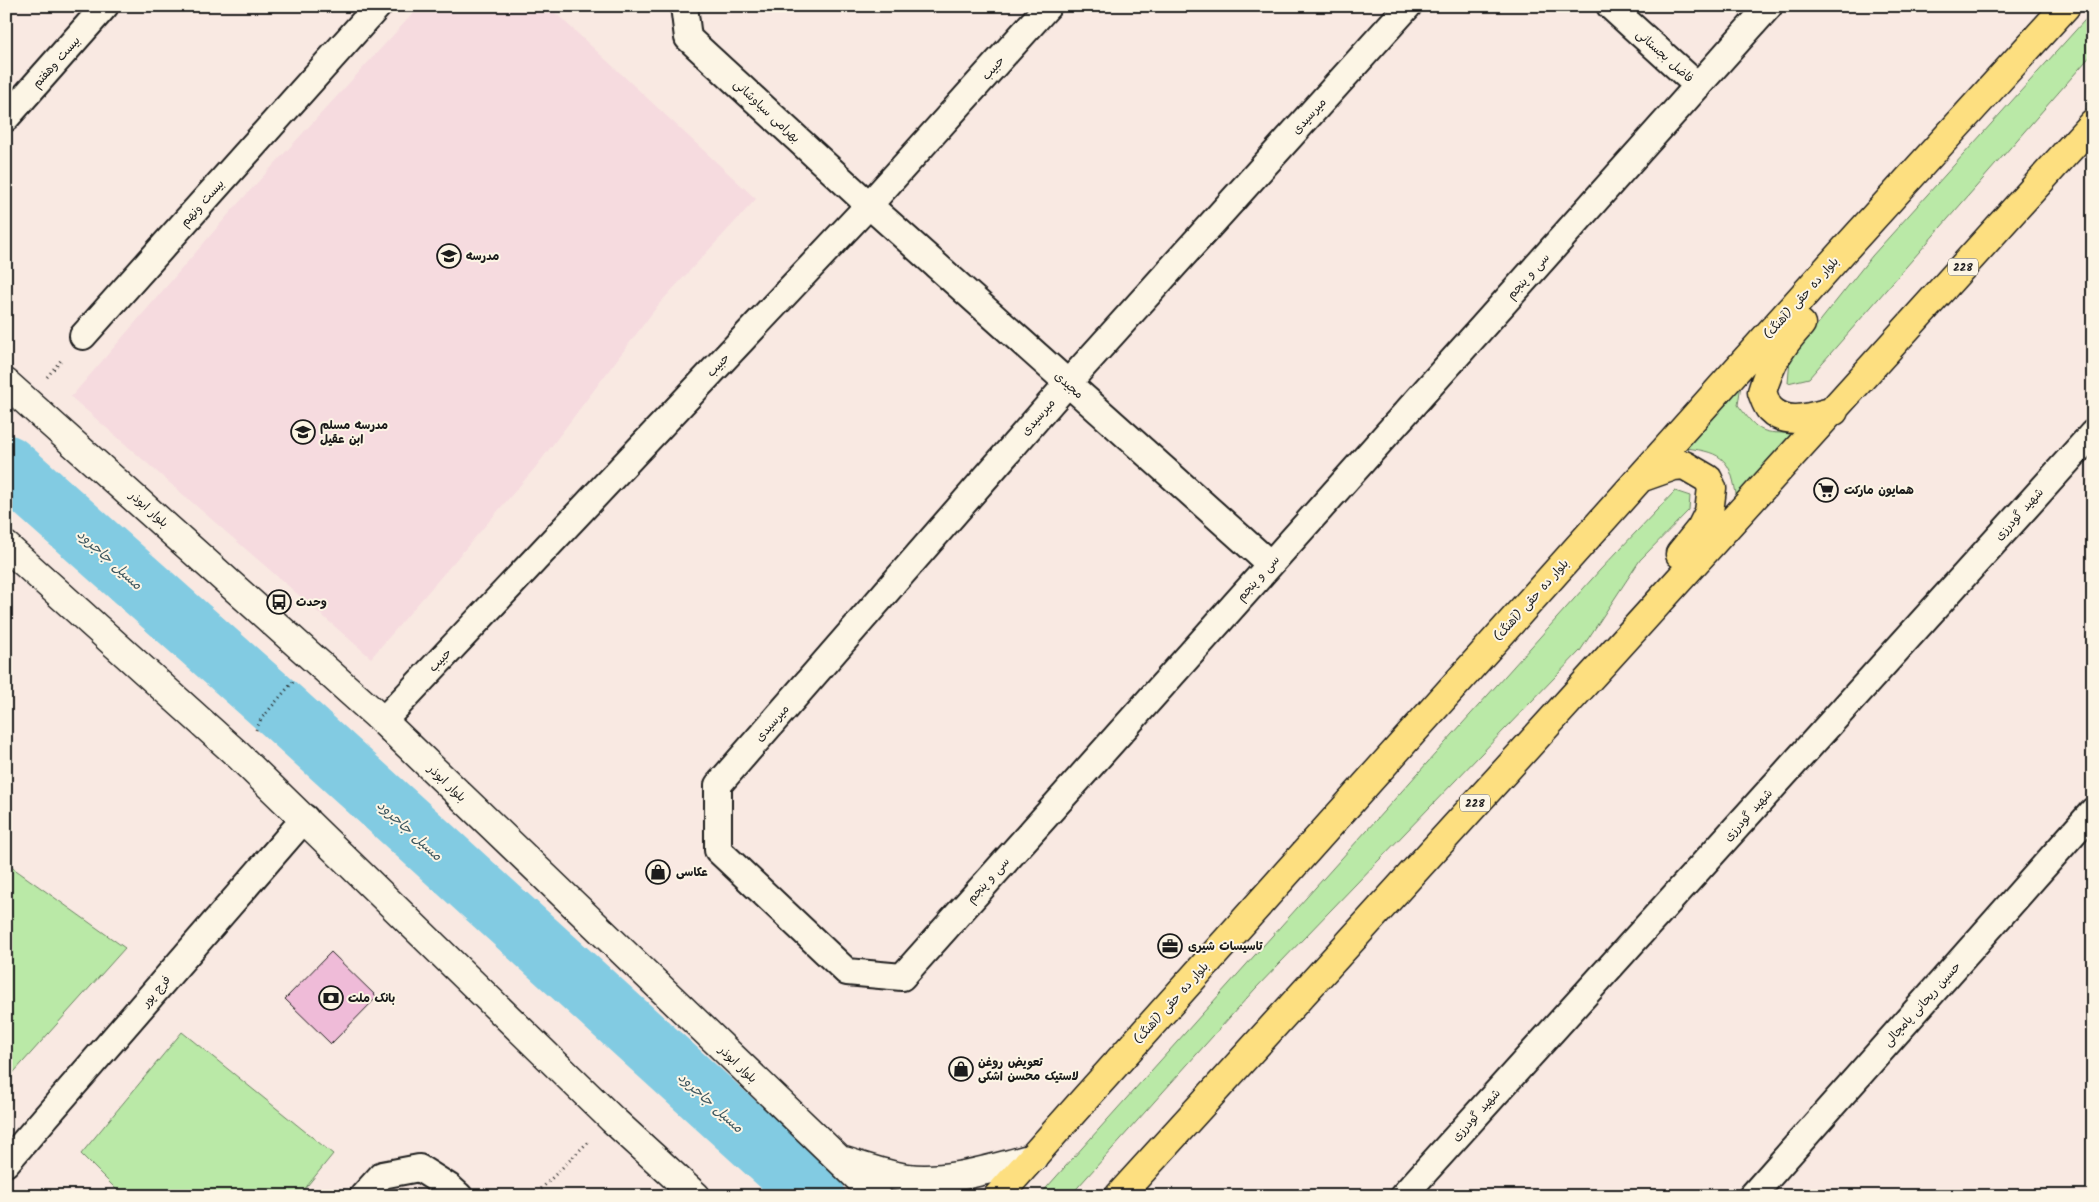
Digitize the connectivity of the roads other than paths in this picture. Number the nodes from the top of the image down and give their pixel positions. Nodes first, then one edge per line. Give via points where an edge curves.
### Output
1 (105, 6) edge
2 (378, 6) edge
3 (684, 6) edge
4 (1048, 6) edge
5 (1408, 6) edge
6 (1610, 6) edge
7 (1769, 6) edge
8 (2066, 6) edge
9 (1698, 86) junction
10 (6, 118) edge
11 (2093, 123) edge
12 (869, 205) junction
13 (1844, 250) junction
14 (83, 336) road end
15 (1068, 383) junction
16 (16, 391) edge
17 (1834, 411) junction
18 (2093, 434) edge
19 (1640, 478) junction
20 (6, 546) edge
21 (1270, 564) junction
22 (1640, 616) junction
23 (383, 721) junction
24 (2093, 812) edge
25 (305, 818) junction
26 (718, 850) joint
27 (836, 1158) junction
28 (1033, 1158) junction
29 (6, 1164) edge
30 (363, 1196) edge
31 (459, 1196) edge
32 (696, 1196) edge
33 (876, 1196) edge
34 (998, 1196) edge
35 (1119, 1196) edge
36 (1403, 1196) edge
37 (1752, 1196) edge

1 - 10 street, بیست وهفتم
2 - 14 street, بیست ونهم
3 - 12 street, بهرامی سیاوشانی via 688,38
4 - 12 street, حبیب
5 - 15 street, میرسیدی
6 - 9 street, فاضل بجستانی
7 - 9 street, سی و پنجم
8 - 13 main road, بلوار ده حقی (آهنگ)
9 - 21 street, سی و پنجم
11 - 17 main road, 228
12 - 15 street, مجیدی
12 - 23 street, حبیب
13 - 17 main road via 1827,293 1768,368 1762,392 1770,409 1786,419 1798,420
13 - 19 main road, بلوار ده حقی (آهنگ)
15 - 21 street, مجیدی
15 - 26 street, میرسیدی via 718,785
16 - 23 main road, بلوار ابوذر
17 - 22 main road, 228
18 - 36 street, شهید گودرزی
19 - 22 main road via 1684,465 1708,479 1712,488 1710,512 1701,528 1672,563
19 - 28 main road, بلوار ده حقی (آهنگ)
20 - 25 main road
21 - 26 street, سی و پنجم via 902,977 847,972
22 - 35 main road, 228
23 - 27 main road, بلوار ابوذر
24 - 37 street, حسین ریحانی پامچالی
25 - 29 street, فرج پور
25 - 32 main road via 612,1119
27 - 28 main road via 907,1178 933,1178 967,1175
27 - 33 main road, بلوار ابوذر
28 - 34 main road, بلوار ده حقی (آهنگ)
30 - 31 street via 382,1175 419,1168

